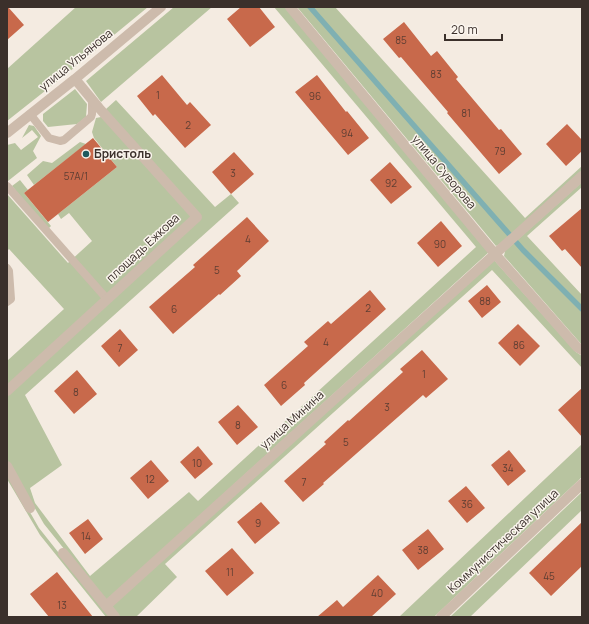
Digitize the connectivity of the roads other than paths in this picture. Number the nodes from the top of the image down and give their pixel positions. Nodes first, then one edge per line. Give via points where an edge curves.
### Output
1 (161, 7) edge
2 (290, 7) edge
3 (75, 79) junction
4 (92, 100) junction
5 (30, 114) junction
6 (7, 133) edge
7 (582, 176) edge
8 (7, 186) edge
9 (495, 254) junction
10 (7, 268) edge
11 (107, 299) junction
12 (7, 302) edge
13 (582, 350) edge
14 (7, 391) edge
15 (7, 466) edge
16 (582, 484) edge
17 (30, 508) dead end
18 (63, 553) dead end
19 (106, 606) junction
20 (115, 617) edge
21 (441, 617) edge

1 - 3 street, улица Ульянова
2 - 9 street, улица Суворова
3 - 4 street, площадь Ежкова
3 - 5 street, улица Ульянова
4 - 5 lane via 91,117 60,141 49,138
4 - 11 street, площадь Ежкова via 197,217
5 - 6 street, улица Ульянова
7 - 9 street, улица Минина
8 - 11 lane
9 - 13 street, улица Суворова
9 - 19 street, улица Минина
10 - 12 lane via 10,271 11,299
11 - 14 street, площадь Ежкова
15 - 17 street
16 - 21 street, Коммунистическая улица
18 - 19 street
19 - 20 street

